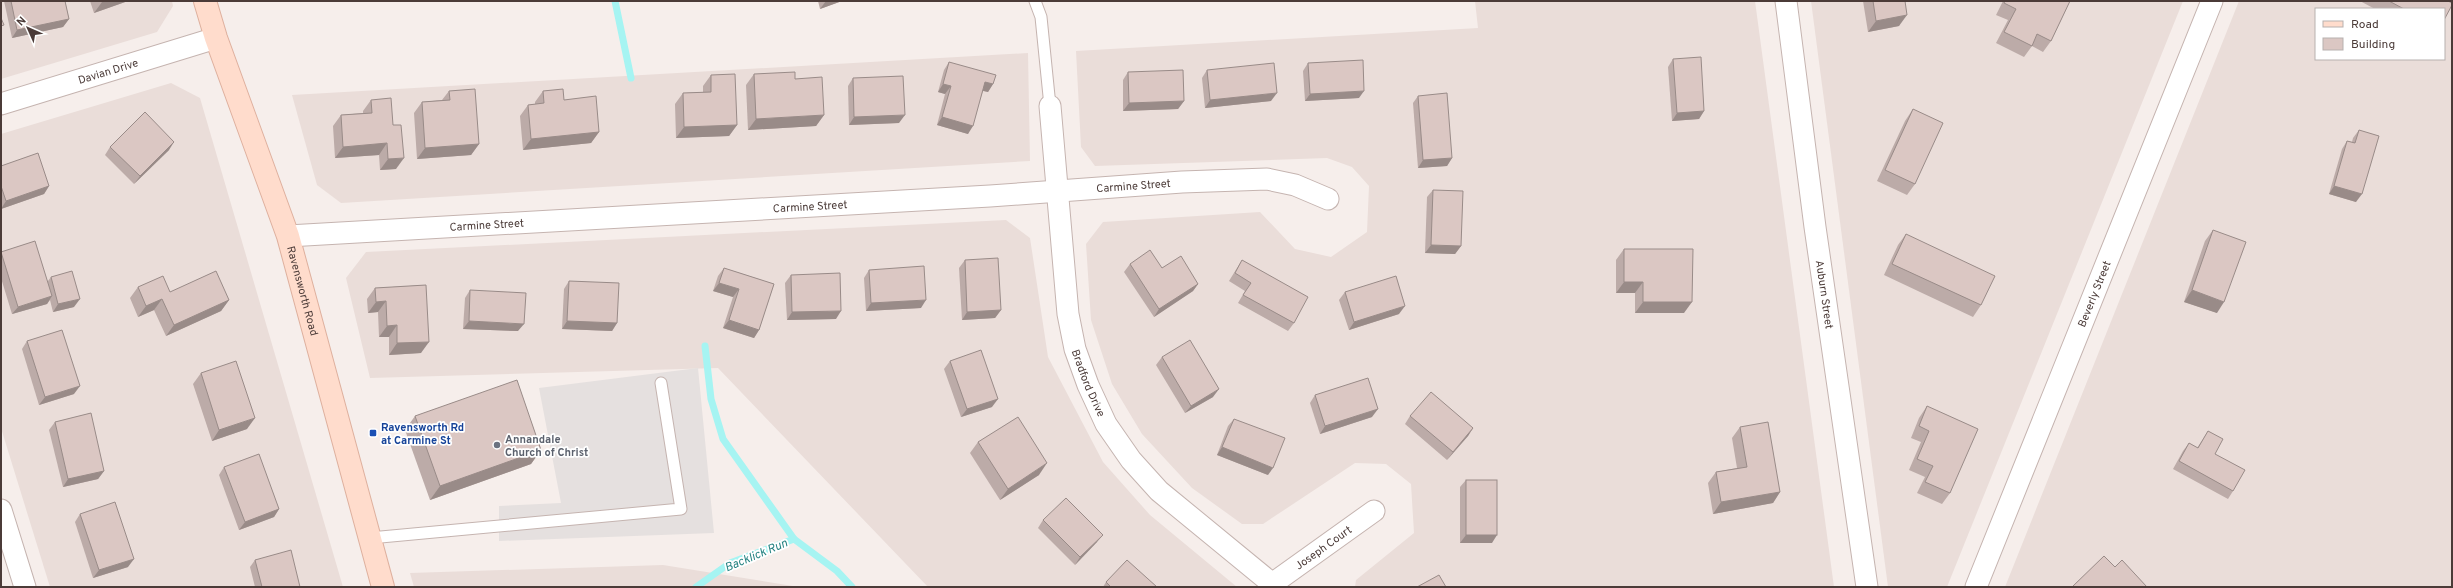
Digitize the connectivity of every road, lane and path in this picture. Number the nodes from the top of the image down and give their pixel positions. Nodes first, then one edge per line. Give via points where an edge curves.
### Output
1 (204, 1) edge
2 (1035, 1) edge
3 (1786, 1) edge
4 (2212, 1) edge
5 (216, 38) junction
6 (1, 104) edge
7 (1050, 106) joint
8 (1059, 190) junction
9 (1328, 199) dead end
10 (288, 236) junction
11 (660, 383) dead end
12 (1, 510) edge
13 (1374, 511) dead end
14 (370, 538) junction
15 (1274, 586) edge
16 (24, 587) edge
17 (383, 587) edge
18 (1867, 587) edge
19 (1976, 587) edge

1 - 5 main road, Ravensworth Road
2 - 7 lane via 1041,17
3 - 18 street, Auburn Street via 1816,235
4 - 19 street, Beverly Street
5 - 6 street, Davian Drive
5 - 10 main road, Ravensworth Road
7 - 8 street, Bradford Drive
8 - 9 street, Carmine Street via 1267,179 1295,184
8 - 10 street, Carmine Street
8 - 15 street, Bradford Drive via 1068,314 1075,349 1106,424 1131,460 1159,491
10 - 14 main road, Ravensworth Road
11 - 14 lane via 680,509
12 - 16 street
13 - 15 street, Joseph Court
14 - 17 main road, Ravensworth Road

